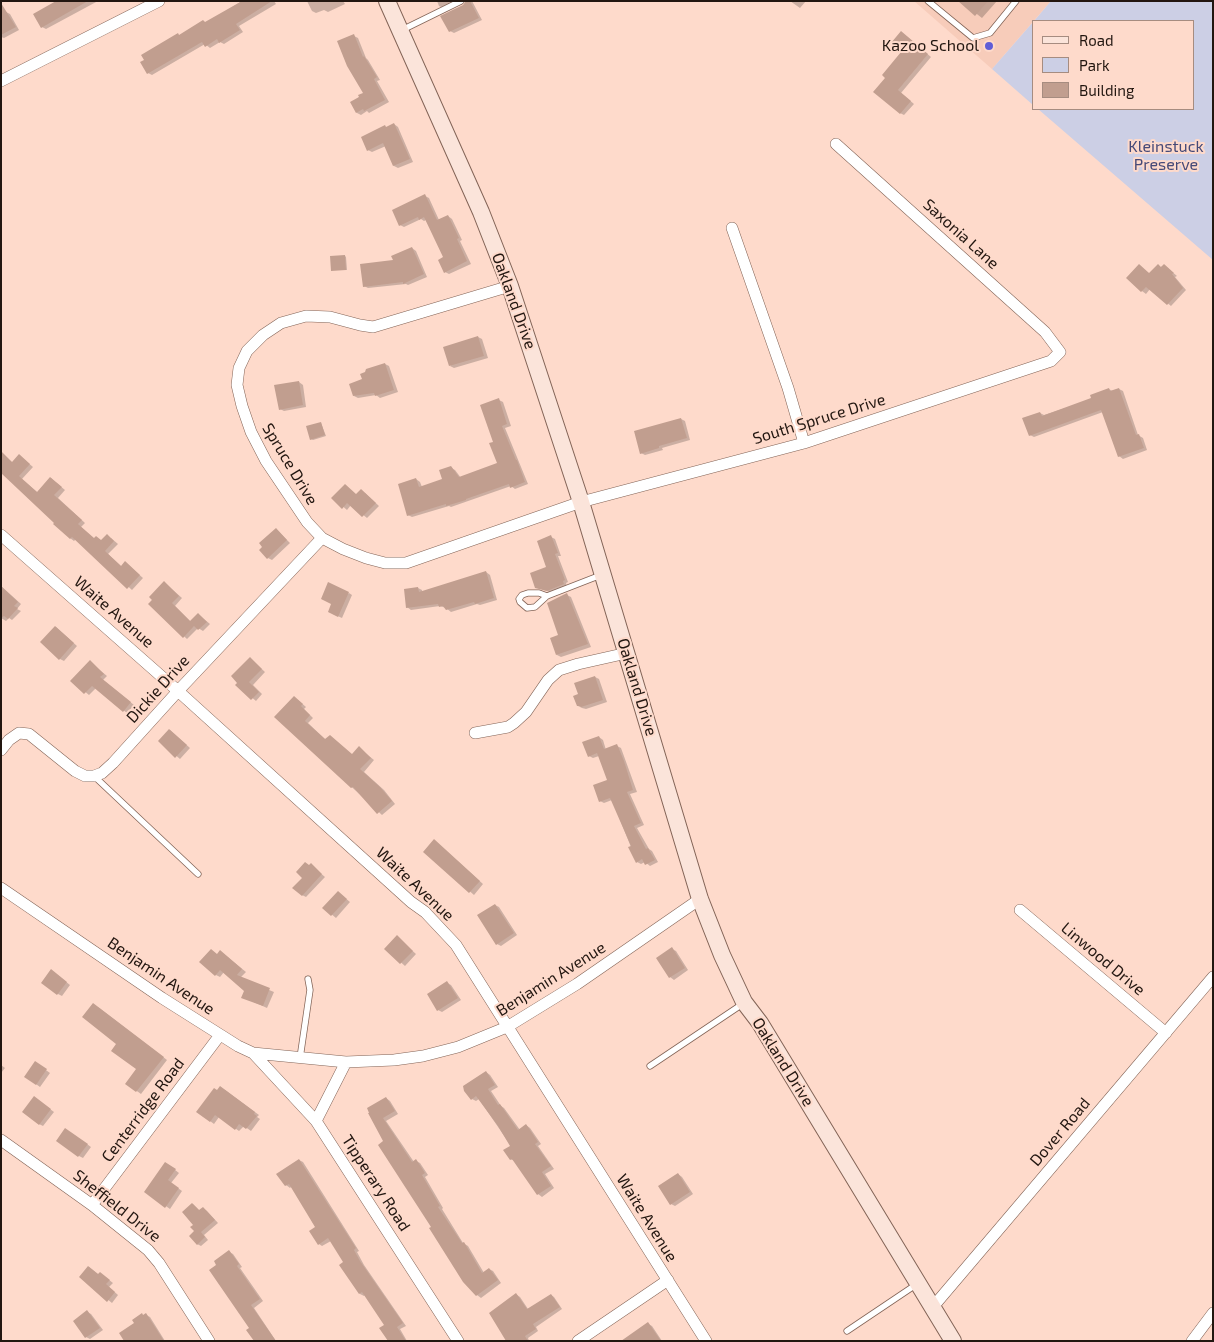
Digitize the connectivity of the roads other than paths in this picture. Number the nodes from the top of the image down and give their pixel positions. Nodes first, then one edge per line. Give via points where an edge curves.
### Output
1 (159, 1) edge
2 (387, 1) edge
3 (461, 1) edge
4 (928, 1) edge
5 (1016, 1) edge
6 (142, 5) edge
7 (400, 31) junction
8 (1, 81) edge
9 (836, 144) dead end
10 (732, 228) dead end
11 (510, 286) junction
12 (1060, 352) joint
13 (804, 443) junction
14 (581, 502) junction
15 (1, 535) edge
16 (322, 538) junction
17 (603, 574) junction
18 (547, 596) dead end
19 (626, 653) junction
20 (178, 691) junction
21 (475, 733) dead end
22 (1, 750) edge
23 (94, 776) junction
24 (198, 874) dead end
25 (1, 888) edge
26 (700, 899) junction
27 (1020, 910) dead end
28 (1213, 977) edge
29 (308, 979) dead end
30 (744, 1002) junction
31 (508, 1027) junction
32 (1166, 1033) junction
33 (220, 1035) junction
34 (253, 1053) junction
35 (300, 1058) junction
36 (346, 1062) junction
37 (650, 1066) dead end
38 (316, 1121) junction
39 (1, 1140) edge
40 (92, 1205) junction
41 (668, 1280) junction
42 (917, 1284) junction
43 (932, 1308) junction
44 (1213, 1313) edge
45 (848, 1331) dead end
46 (209, 1341) edge
47 (458, 1341) edge
48 (578, 1341) edge
49 (706, 1341) edge
50 (953, 1341) edge
51 (1192, 1341) edge

1 - 6 street
2 - 7 main road, Oakland Drive
3 - 7 lane
4 - 5 lane via 973,38 990,32
6 - 8 street
7 - 11 main road, Oakland Drive via 481,212
9 - 12 street, Saxonia Lane via 1045,332
10 - 13 street
11 - 14 main road, Oakland Drive
11 - 16 street, Spruce Drive via 373,327 330,317 306,316 281,323 247,351 239,368 237,386 251,432 266,461 307,522
12 - 13 street, South Spruce Drive via 1051,361
13 - 14 street, South Spruce Drive
14 - 16 street, Spruce Drive via 406,563 385,563 366,558
14 - 17 main road, Oakland Drive
15 - 20 street, Waite Avenue
16 - 20 street, Dickie Drive
17 - 18 lane
17 - 19 main road, Oakland Drive
19 - 21 street via 559,670 514,723
19 - 26 main road, Oakland Drive
20 - 23 street, Dickie Drive via 113,763
20 - 31 street, Waite Avenue via 425,912 456,946
22 - 23 street via 19,733 29,734 75,771
23 - 24 lane
25 - 33 street, Benjamin Avenue
26 - 30 main road, Oakland Drive
26 - 31 street, Benjamin Avenue
27 - 32 street, Linwood Drive
28 - 32 street, Dover Road
29 - 35 lane via 310,990
30 - 37 lane
30 - 42 main road, Oakland Drive via 760,1022
31 - 36 street, Benjamin Avenue via 458,1047 423,1056
31 - 41 street, Waite Avenue
32 - 43 street, Dover Road
33 - 34 street, Benjamin Avenue
33 - 40 street, Centerridge Road
34 - 35 street, Benjamin Avenue
34 - 38 street, Tipperary Road
35 - 36 street, Benjamin Avenue
36 - 38 street
38 - 47 street, Tipperary Road
39 - 40 street, Sheffield Drive
40 - 46 street, Sheffield Drive via 160,1262
41 - 48 street
41 - 49 street, Waite Avenue
42 - 43 main road, Oakland Drive
42 - 45 lane
43 - 50 main road, Oakland Drive
44 - 51 street

